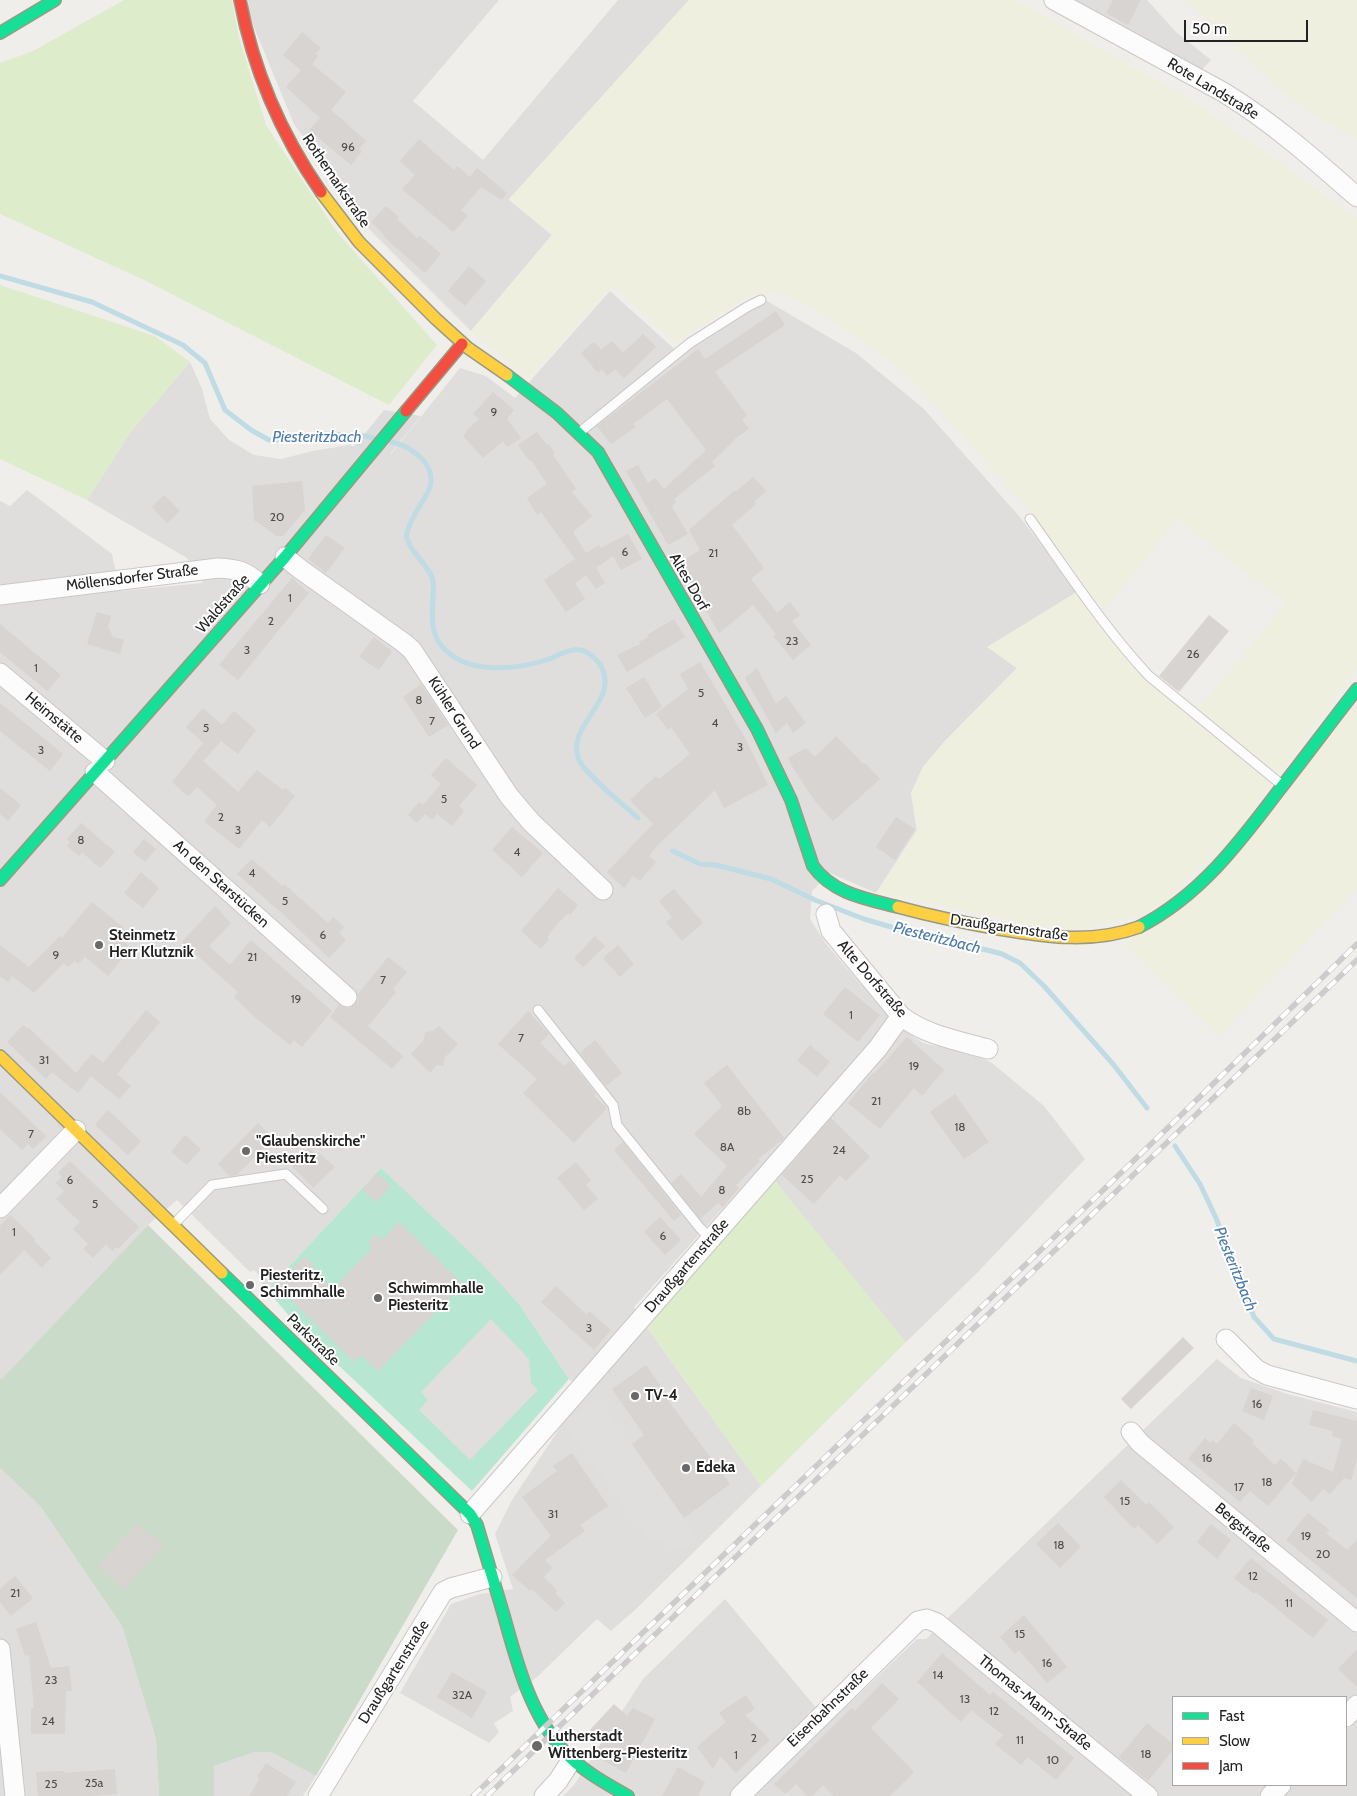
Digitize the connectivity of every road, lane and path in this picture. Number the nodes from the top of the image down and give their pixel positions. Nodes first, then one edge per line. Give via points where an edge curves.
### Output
1 (55, 0) edge
2 (240, 0) edge
3 (1054, 0) edge
4 (0, 34) edge
5 (1357, 197) edge
6 (761, 300) dead end
7 (462, 344) junction
8 (580, 433) junction
9 (1030, 519) dead end
10 (285, 557) junction
11 (260, 584) junction
12 (0, 595) edge
13 (1, 676) edge
14 (1357, 689) edge
15 (100, 766) junction
16 (1283, 786) junction
17 (0, 880) edge
18 (828, 883) joint
19 (603, 890) dead end
20 (826, 914) dead end
21 (347, 997) dead end
22 (538, 1010) dead end
23 (901, 1016) junction
24 (988, 1049) dead end
25 (0, 1056) edge
26 (76, 1130) junction
27 (0, 1208) edge
28 (323, 1209) dead end
29 (173, 1224) junction
30 (711, 1239) junction
31 (1226, 1339) dead end
32 (1357, 1399) edge
33 (1131, 1432) dead end
34 (470, 1514) junction
35 (492, 1577) junction
36 (918, 1622) joint
37 (1357, 1622) edge
38 (0, 1649) edge
39 (1357, 1705) edge
40 (1347, 1716) edge
41 (572, 1759) junction
42 (1280, 1786) edge
43 (615, 1793) edge
44 (15, 1796) edge
45 (318, 1796) edge
46 (544, 1796) edge
47 (740, 1796) edge
48 (1148, 1796) edge
49 (1270, 1796) edge

1 - 4 street
2 - 7 street, Rothemarkstraße via 252,51 270,102 283,130 336,214
3 - 5 street, Rote Landstraße via 1246,106 1292,140
6 - 8 lane via 690,344
7 - 8 street, Altes Dorf via 512,378
7 - 10 street, Waldstraße
8 - 18 street, Altes Dorf via 598,452 757,729 778,771 814,866
9 - 16 lane via 1149,676
10 - 11 street, Waldstraße
10 - 19 street, Kühler Grund via 412,650 521,812
11 - 12 street, Möllensdorfer Straße via 235,569 218,568
11 - 15 street, Waldstraße
13 - 15 street, Heimstätte
14 - 16 street, Draußgartenstraße
15 - 17 street, Waldstraße
15 - 21 street, An den Starstücken
16 - 18 street, Draußgartenstraße via 1236,847 1192,891 1140,925 1106,936 1052,937 967,923 906,910
20 - 23 street, Alte Dorfstraße via 830,931
22 - 30 lane via 613,1105 617,1125
23 - 24 street, Alte Dorfstraße via 926,1030
23 - 30 street, Draußgartenstraße via 878,1048
25 - 26 street, Parkstraße
26 - 27 street
26 - 29 street, Parkstraße
28 - 29 lane via 286,1174 212,1185
29 - 34 street, Parkstraße
30 - 34 street, Draußgartenstraße
31 - 32 street via 1256,1369 1267,1375
33 - 37 street, Bergstraße
34 - 35 street, Parkstraße via 477,1525
35 - 41 street, Parkstraße via 528,1692 551,1735
35 - 45 street, Draußgartenstraße via 443,1592
36 - 47 street, Eisenbahnstraße
36 - 48 street, Thomas-Mann-Straße via 927,1619 937,1623
38 - 44 street
39 - 40 street
41 - 43 street, Parkstraße
41 - 46 street
42 - 49 street

